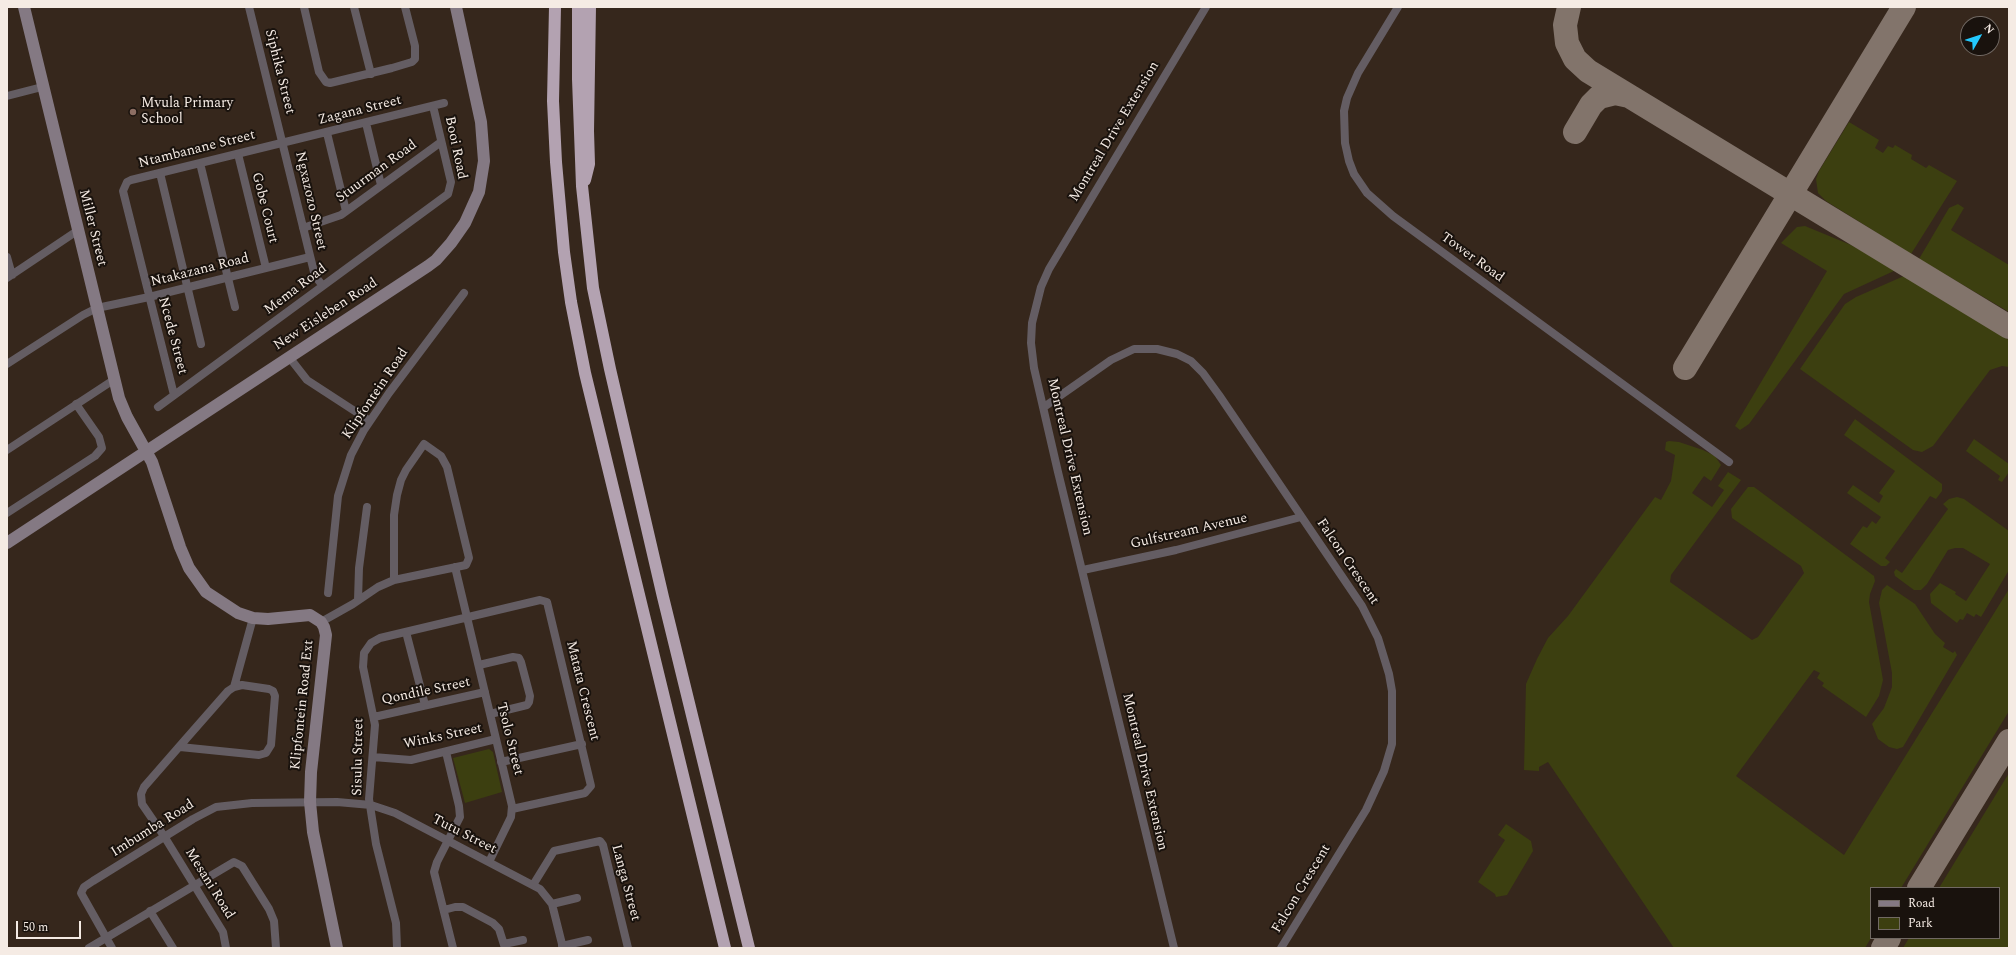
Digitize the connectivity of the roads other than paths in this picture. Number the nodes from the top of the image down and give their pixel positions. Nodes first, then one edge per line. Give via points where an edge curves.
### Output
1 (24, 7) edge
2 (249, 7) edge
3 (304, 7) edge
4 (354, 7) edge
5 (406, 7) edge
6 (456, 7) edge
7 (547, 7) edge
8 (555, 7) edge
9 (578, 7) edge
10 (590, 7) edge
11 (1206, 7) edge
12 (1398, 7) edge
13 (371, 74) junction
14 (554, 75) junction
15 (42, 87) junction
16 (7, 96) edge
17 (444, 103) dead end
18 (433, 106) junction
19 (366, 123) junction
20 (327, 133) junction
21 (441, 142) junction
22 (283, 143) junction
23 (238, 154) junction
24 (200, 163) junction
25 (160, 173) junction
26 (381, 186) junction
27 (582, 186) junction
28 (124, 191) joint
29 (448, 194) joint
30 (346, 210) junction
31 (303, 228) junction
32 (77, 230) junction
33 (7, 257) edge
34 (310, 257) junction
35 (266, 268) junction
36 (9, 276) edge
37 (228, 277) junction
38 (188, 286) junction
39 (323, 286) junction
40 (464, 293) dead end
41 (149, 297) junction
42 (235, 307) dead end
43 (97, 308) junction
44 (201, 344) dead end
45 (290, 357) junction
46 (7, 364) edge
47 (115, 379) junction
48 (174, 395) junction
49 (76, 404) junction
50 (158, 407) dead end
51 (1044, 408) junction
52 (370, 421) junction
53 (7, 450) edge
54 (146, 451) junction
55 (1729, 462) dead end
56 (367, 507) dead end
57 (7, 513) edge
58 (1301, 517) junction
59 (7, 543) edge
60 (455, 567) junction
61 (1083, 570) junction
62 (394, 580) junction
63 (328, 593) dead end
64 (358, 600) junction
65 (253, 618) junction
66 (467, 618) junction
67 (321, 622) junction
68 (406, 632) junction
69 (479, 665) junction
70 (234, 687) junction
71 (485, 692) junction
72 (425, 705) junction
73 (490, 714) junction
74 (374, 717) junction
75 (496, 739) junction
76 (582, 744) junction
77 (180, 747) junction
78 (446, 752) junction
79 (372, 757) junction
80 (501, 762) junction
81 (310, 802) junction
82 (371, 805) junction
83 (512, 809) junction
84 (164, 836) junction
85 (448, 841) junction
86 (489, 862) junction
87 (193, 885) junction
88 (533, 885) junction
89 (577, 898) dead end
90 (552, 904) junction
91 (444, 910) junction
92 (150, 912) junction
93 (106, 938) junction
94 (523, 940) dead end
95 (588, 940) dead end
96 (504, 946) edge
97 (562, 947) edge
98 (89, 948) edge
99 (112, 948) edge
100 (173, 948) edge
101 (226, 948) edge
102 (276, 948) edge
103 (337, 948) edge
104 (398, 948) edge
105 (453, 948) edge
106 (628, 948) edge
107 (725, 948) edge
108 (749, 948) edge
109 (1174, 948) edge
110 (1281, 948) edge

1 - 15 street, Miller Street
2 - 22 street, Siphika Street
3 - 13 street via 319,72 326,82 340,82
4 - 13 street
5 - 13 street via 416,51 415,59
6 - 45 street, New Eisleben Road via 484,143 481,180 473,207 459,232 436,260
7 - 14 highway
8 - 14 highway
9 - 27 highway
10 - 27 highway via 590,164
11 - 51 street, Montreal Drive Extension via 1059,251 1041,287 1032,323 1031,343
12 - 55 street, Tower Road via 1358,73 1344,111 1345,144 1349,161 1354,174 1367,193 1393,216
14 - 107 highway via 560,214 578,342
15 - 16 street
15 - 32 street, Miller Street
17 - 18 street, Zagana Street
18 - 19 street, Zagana Street
18 - 21 street, Booi Road
19 - 20 street, Zagana Street
19 - 26 street
20 - 22 street, Zagana Street
20 - 30 street
21 - 26 street, Stuurman Road
21 - 29 street, Booi Road via 451,182
22 - 23 street, Ntambanane Street
22 - 31 street, Ngxazozo Street
23 - 24 street, Ntambanane Street
23 - 35 street, Gobe Court
24 - 25 street, Ntambanane Street
24 - 37 street
25 - 28 street, Ntambanane Street via 131,180 124,186
25 - 38 street
26 - 30 street, Stuurman Road
27 - 108 highway via 593,288 610,369
28 - 41 street, Ncede Street
29 - 39 street, Mema Road
30 - 31 street, Stuurman Road via 341,215
31 - 34 street, Ngxazozo Street
32 - 36 street
32 - 43 street, Miller Street
33 - 36 street
34 - 35 street, Ntakazana Road
34 - 39 street, Ngxazozo Street via 315,276
35 - 37 street, Ntakazana Road
37 - 38 street, Ntakazana Road
37 - 42 street
38 - 41 street, Ntakazana Road
38 - 44 street
39 - 48 street, Mema Road
40 - 52 street, Klipfontein Road
41 - 43 street, Ntakazana Road
41 - 48 street, Ncede Street
43 - 46 street, Ntakazana Road
43 - 47 street, Miller Street
45 - 52 street via 307,380
45 - 54 street, New Eisleben Road
47 - 49 street
47 - 54 street, Miller Street via 123,408
48 - 50 street, Mema Road
49 - 53 street
49 - 57 street via 99,437 102,448 95,456
51 - 58 street, Falcon Crescent via 1084,378 1134,349 1178,354 1191,361 1203,373
51 - 61 street, Montreal Drive Extension
52 - 63 street, Klipfontein Road via 351,455 338,496
54 - 59 street, New Eisleben Road
54 - 65 street, Klipfontein Road Ext via 181,552 197,581 206,592 226,606
56 - 64 street via 359,568
58 - 61 street, Gulfstream Avenue via 1176,550
58 - 110 street, Falcon Crescent via 1362,606 1378,638 1392,691 1393,731 1384,771 1366,810
60 - 62 street
60 - 62 street via 466,564 469,558 459,512 444,461 424,444 400,480 394,515
60 - 66 street, Tsolo Street
61 - 109 street, Montreal Drive Extension
62 - 64 street
64 - 67 street
65 - 67 street, Klipfontein Road Ext via 274,619 310,615
65 - 70 street
66 - 68 street, Sisulu Street
66 - 69 street, Tsolo Street
66 - 76 street, Matata Crescent via 540,600 547,602
67 - 81 street, Klipfontein Road Ext via 326,635
68 - 72 street
68 - 74 street, Sisulu Street via 375,639 364,653 363,667
69 - 71 street, Tsolo Street
69 - 73 street via 513,657 519,658 530,696 527,705
70 - 77 street, Mesani Road
70 - 77 street via 269,689 275,696 271,745 266,753 259,755
71 - 72 street, Qondile Street
71 - 73 street, Tsolo Street
72 - 74 street, Qondile Street
73 - 75 street, Tsolo Street
74 - 79 street, Sisulu Street
75 - 78 street, Winks Street
75 - 80 street, Tsolo Street
76 - 80 street
76 - 83 street, Matata Crescent via 592,784 589,790
77 - 84 street, Mesani Road via 144,787 141,794 142,804
78 - 79 street, Winks Street via 411,760
78 - 85 street via 460,812
79 - 82 street, Sisulu Street via 369,793
80 - 83 street, Tsolo Street
81 - 82 street, Tutu Street
81 - 84 street, Imbumba Road via 252,803 216,807
81 - 103 street, Klipfontein Road Ext via 313,832
82 - 85 street, Tutu Street via 395,813
82 - 104 street, Sisulu Street via 376,844 396,923
83 - 86 street via 511,818
84 - 87 street, Mesani Road
84 - 93 street, Imbumba Road via 93,881 82,891
85 - 86 street, Tutu Street
85 - 91 street via 434,872
86 - 88 street, Tutu Street
87 - 92 street
87 - 101 street, Mesani Road via 223,932
87 - 102 street via 230,863 240,864 272,914
88 - 90 street, Tutu Street via 546,894
88 - 106 street, Langa Street via 554,850 600,841 604,845
89 - 90 street
90 - 97 street, Tutu Street
91 - 96 street via 463,907 493,923 499,929
91 - 105 street
92 - 93 street
92 - 100 street
93 - 98 street
93 - 99 street, Imbumba Road
94 - 96 street
95 - 97 street

